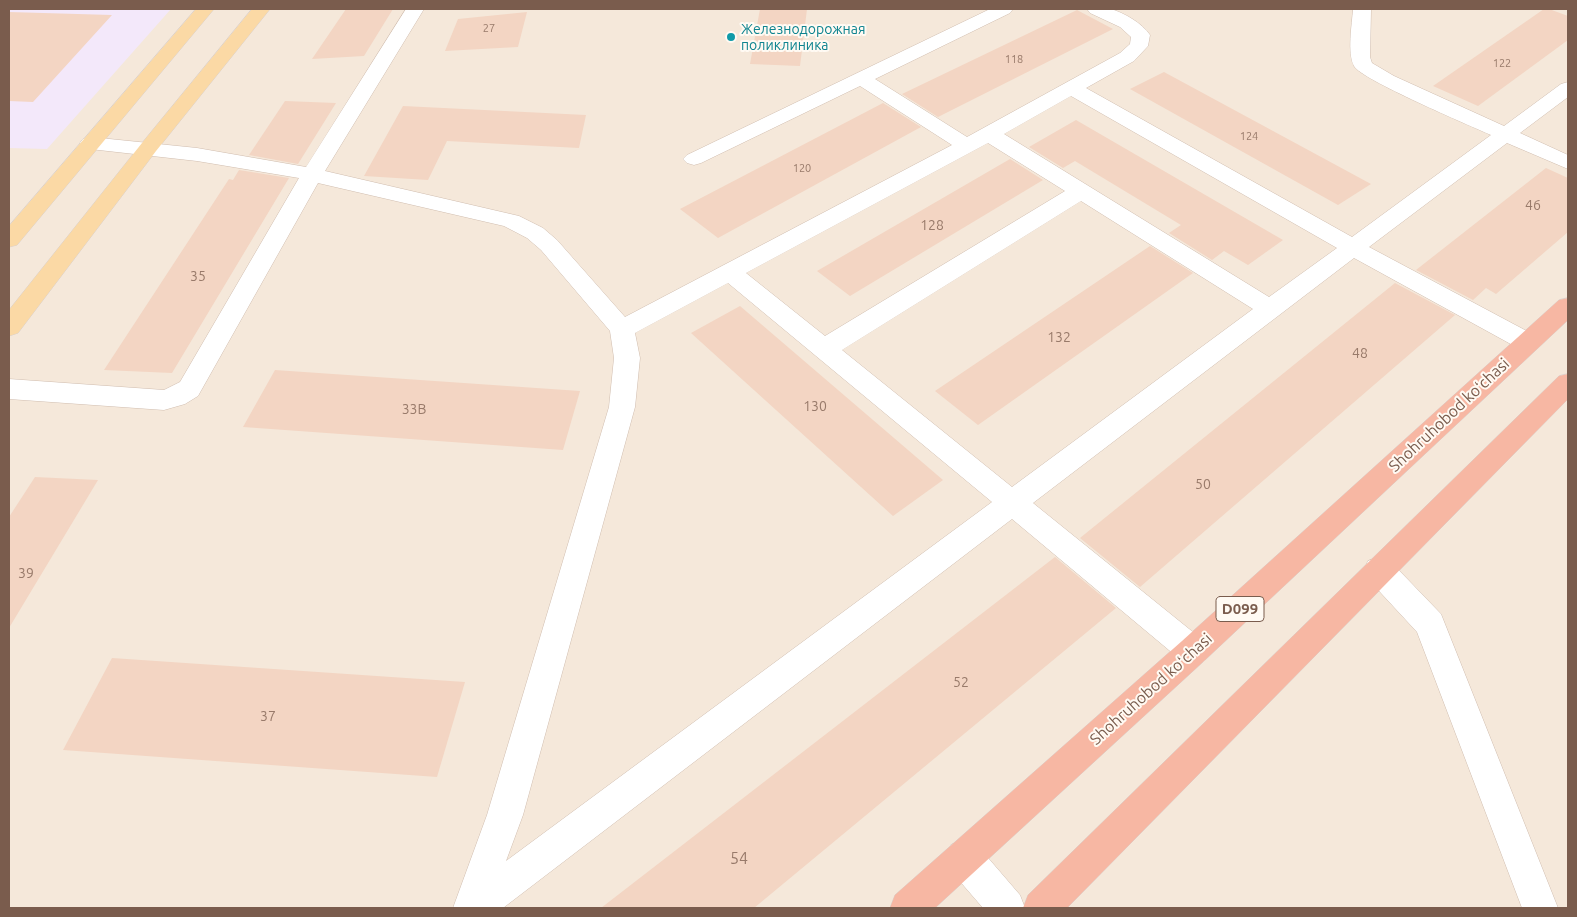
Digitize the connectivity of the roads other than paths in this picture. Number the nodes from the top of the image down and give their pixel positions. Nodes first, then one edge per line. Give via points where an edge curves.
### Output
1 (205, 9) edge
2 (261, 9) edge
3 (416, 9) edge
4 (1004, 9) edge
5 (1096, 9) edge
6 (1362, 9) edge
7 (860, 78) junction
8 (1071, 88) junction
9 (1568, 88) edge
10 (989, 134) junction
11 (1507, 135) junction
12 (90, 143) junction
13 (967, 146) junction
14 (149, 147) junction
15 (694, 159) dead end
16 (1568, 164) edge
17 (312, 174) junction
18 (1081, 191) junction
19 (9, 240) edge
20 (1354, 248) junction
21 (730, 272) junction
22 (1568, 306) edge
23 (1270, 309) junction
24 (9, 327) edge
25 (622, 329) junction
26 (1527, 342) junction
27 (824, 349) junction
28 (1568, 383) edge
29 (9, 389) edge
30 (1012, 503) junction
31 (1379, 570) junction
32 (1193, 651) junction
33 (964, 858) junction
34 (472, 908) edge
35 (908, 908) edge
36 (1007, 908) edge
37 (1041, 908) edge
38 (1540, 908) edge

1 - 12 main road
2 - 14 main road
3 - 17 street
4 - 7 street
5 - 8 street via 1126,23 1141,35 1139,46 1127,57
6 - 11 street via 1360,56 1364,66 1387,80
7 - 13 street
7 - 15 street
8 - 10 street
8 - 20 street
9 - 11 street
10 - 13 street
10 - 18 street
11 - 16 street
11 - 20 street
12 - 14 street
12 - 19 main road
13 - 21 street
14 - 17 street
14 - 24 main road
17 - 25 street via 511,221 536,233
17 - 29 street via 190,389 176,398 164,400
18 - 23 street
18 - 27 street
20 - 23 street
20 - 26 street
21 - 25 street
21 - 27 street
22 - 26 highway, Shohruhobod koʻchasi / D099
23 - 30 street
25 - 34 street via 627,358 622,407 505,815
26 - 32 highway, Shohruhobod koʻchasi / D099
27 - 30 street
28 - 31 highway
30 - 32 street
30 - 34 street
31 - 37 highway
31 - 38 street via 1430,624
32 - 33 highway, Shohruhobod koʻchasi / D099
33 - 35 highway, Shohruhobod koʻchasi / D099
33 - 36 street

